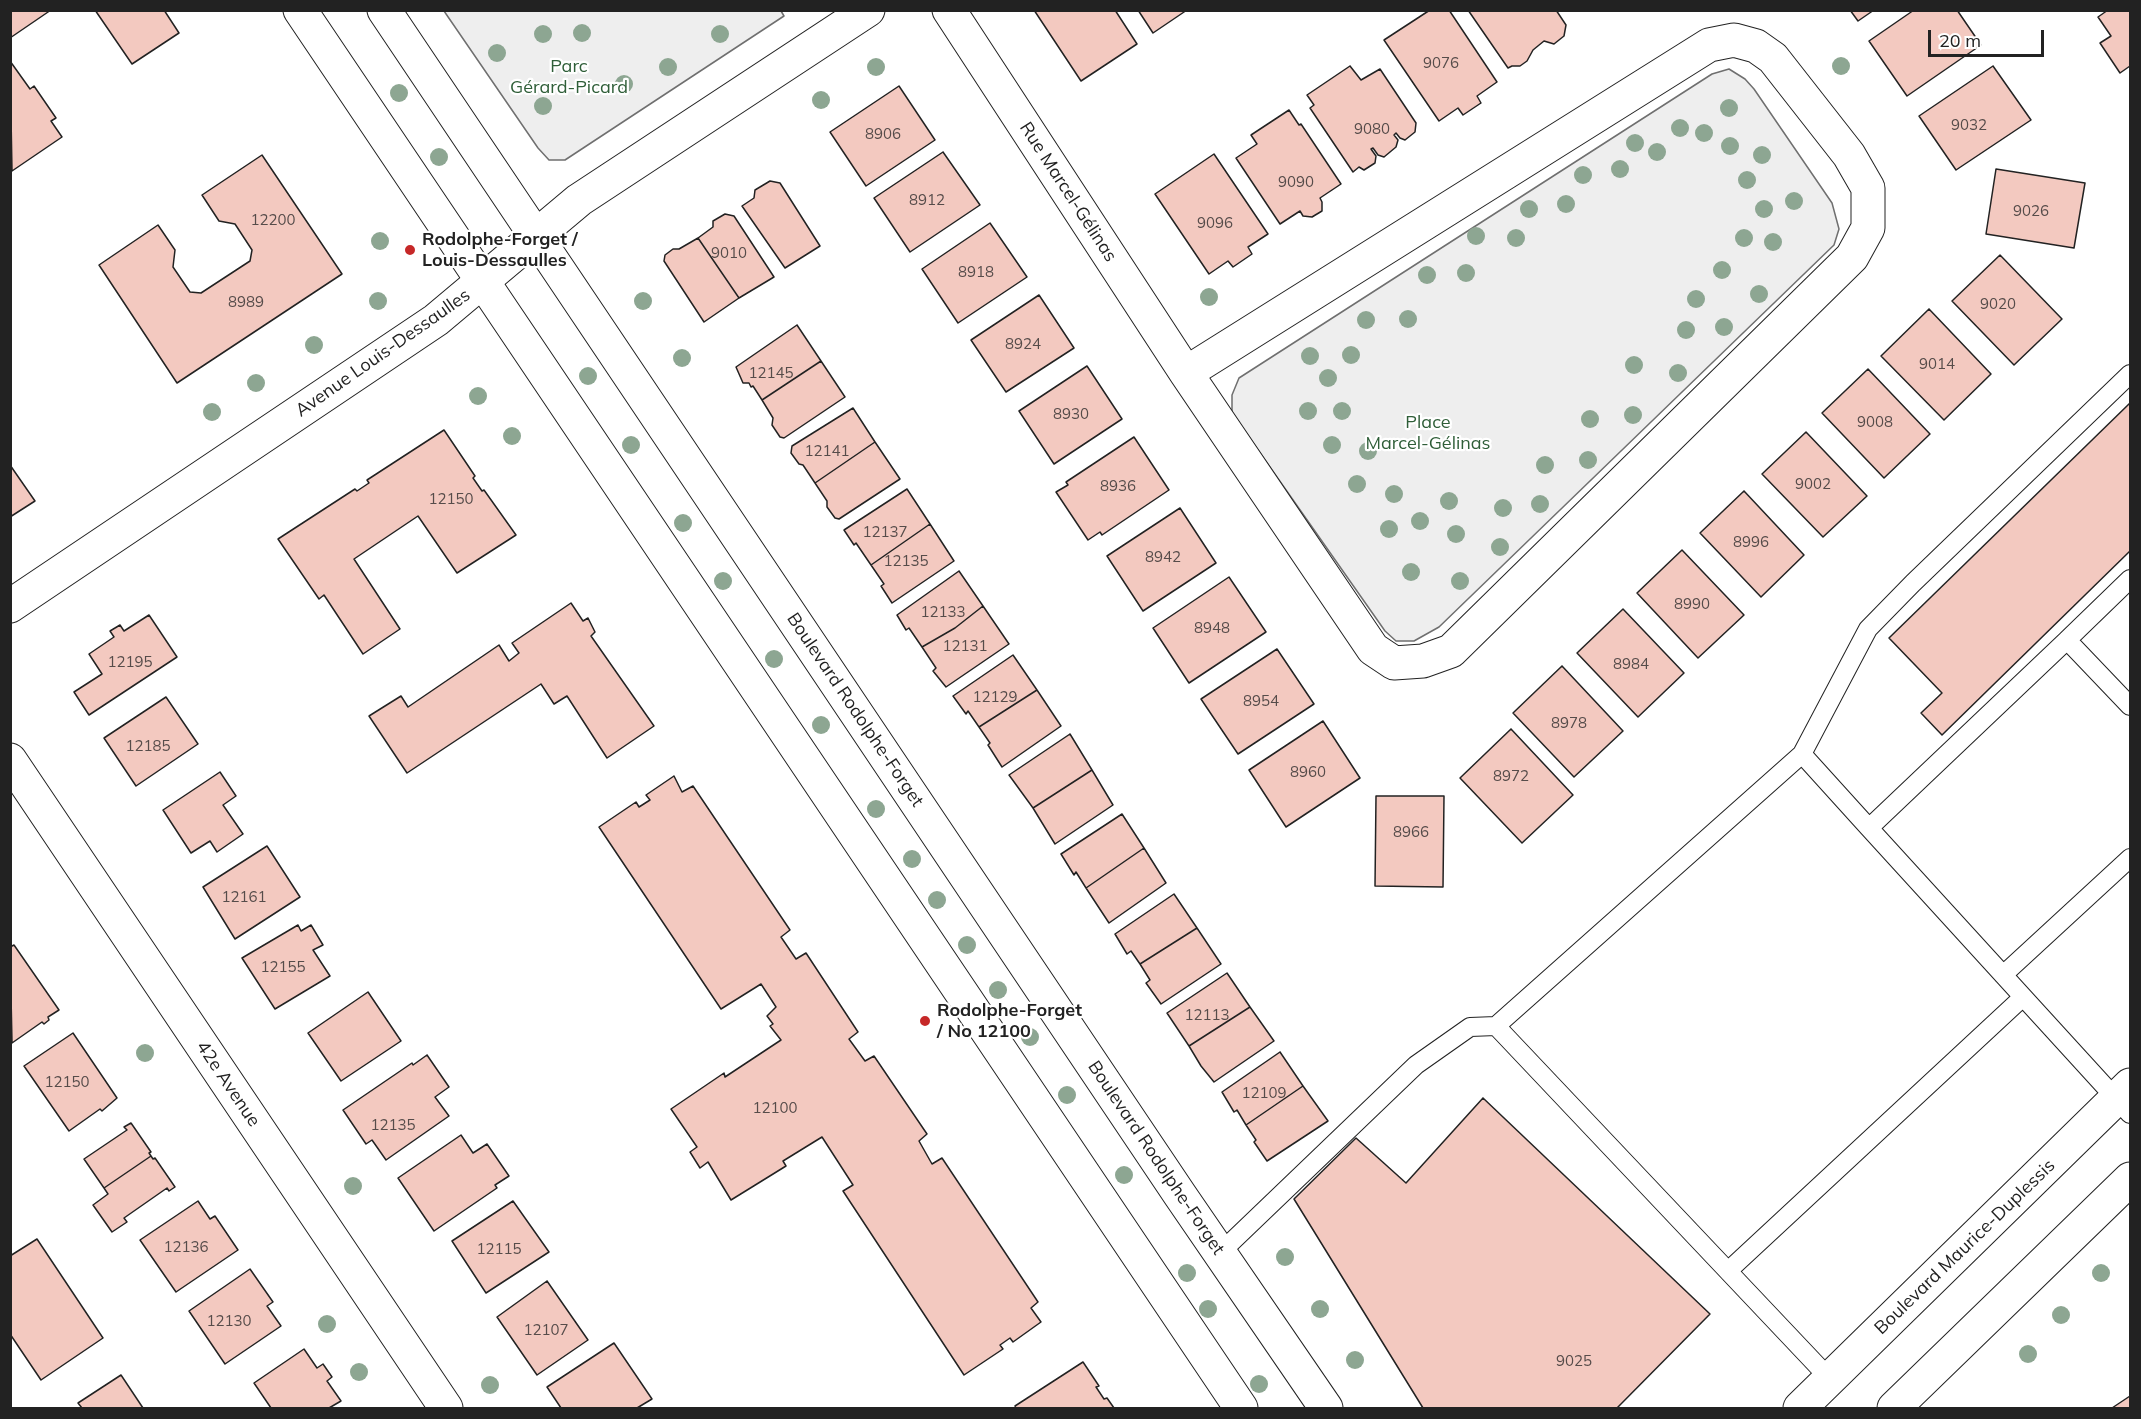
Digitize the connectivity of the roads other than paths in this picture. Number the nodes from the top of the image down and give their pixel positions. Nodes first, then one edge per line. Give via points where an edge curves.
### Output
1 (300, 10) edge
2 (384, 10) edge
3 (868, 10) edge
4 (949, 10) edge
5 (536, 237) junction
6 (482, 282) junction
7 (1186, 374) junction
8 (2130, 374) edge
9 (2130, 579) edge
10 (10, 606) edge
11 (2067, 640) junction
12 (2130, 706) edge
13 (1802, 754) junction
14 (10, 760) edge
15 (1869, 828) junction
16 (2130, 858) edge
17 (2003, 975) junction
18 (2023, 997) junction
19 (1496, 1026) junction
20 (2126, 1099) edge
21 (2130, 1179) edge
22 (1221, 1252) junction
23 (1728, 1271) junction
24 (1830, 1379) junction
25 (446, 1408) edge
26 (1241, 1408) edge
27 (1326, 1408) edge
28 (1800, 1408) edge
29 (1894, 1408) edge

1 - 6 street
2 - 5 street, Boulevard Rodolphe-Forget
3 - 5 street, Avenue Louis-Dessaulles via 579,200
4 - 7 street, Rue Marcel-Gélinas
5 - 6 street, Avenue Louis-Dessaulles
5 - 22 street, Boulevard Rodolphe-Forget
6 - 10 street, Avenue Louis-Dessaulles via 436,320
6 - 26 street
7 - 7 street via 1373,649 1394,663 1423,662 1451,651 1852,257 1868,228 1868,188 1849,155 1773,58 1756,46 1734,40 1709,45
8 - 13 lane via 1868,629
9 - 11 lane
11 - 12 lane
11 - 15 lane
13 - 15 lane
13 - 19 lane
14 - 25 street, 42e Avenue
15 - 17 lane
16 - 17 lane
17 - 18 lane
18 - 20 lane
18 - 23 lane
19 - 22 lane via 1470,1027 1416,1065
19 - 23 lane
20 - 24 street, Boulevard Maurice-Duplessis
21 - 29 street
22 - 27 street, Boulevard Rodolphe-Forget
23 - 24 lane
24 - 28 street, Boulevard Maurice-Duplessis

